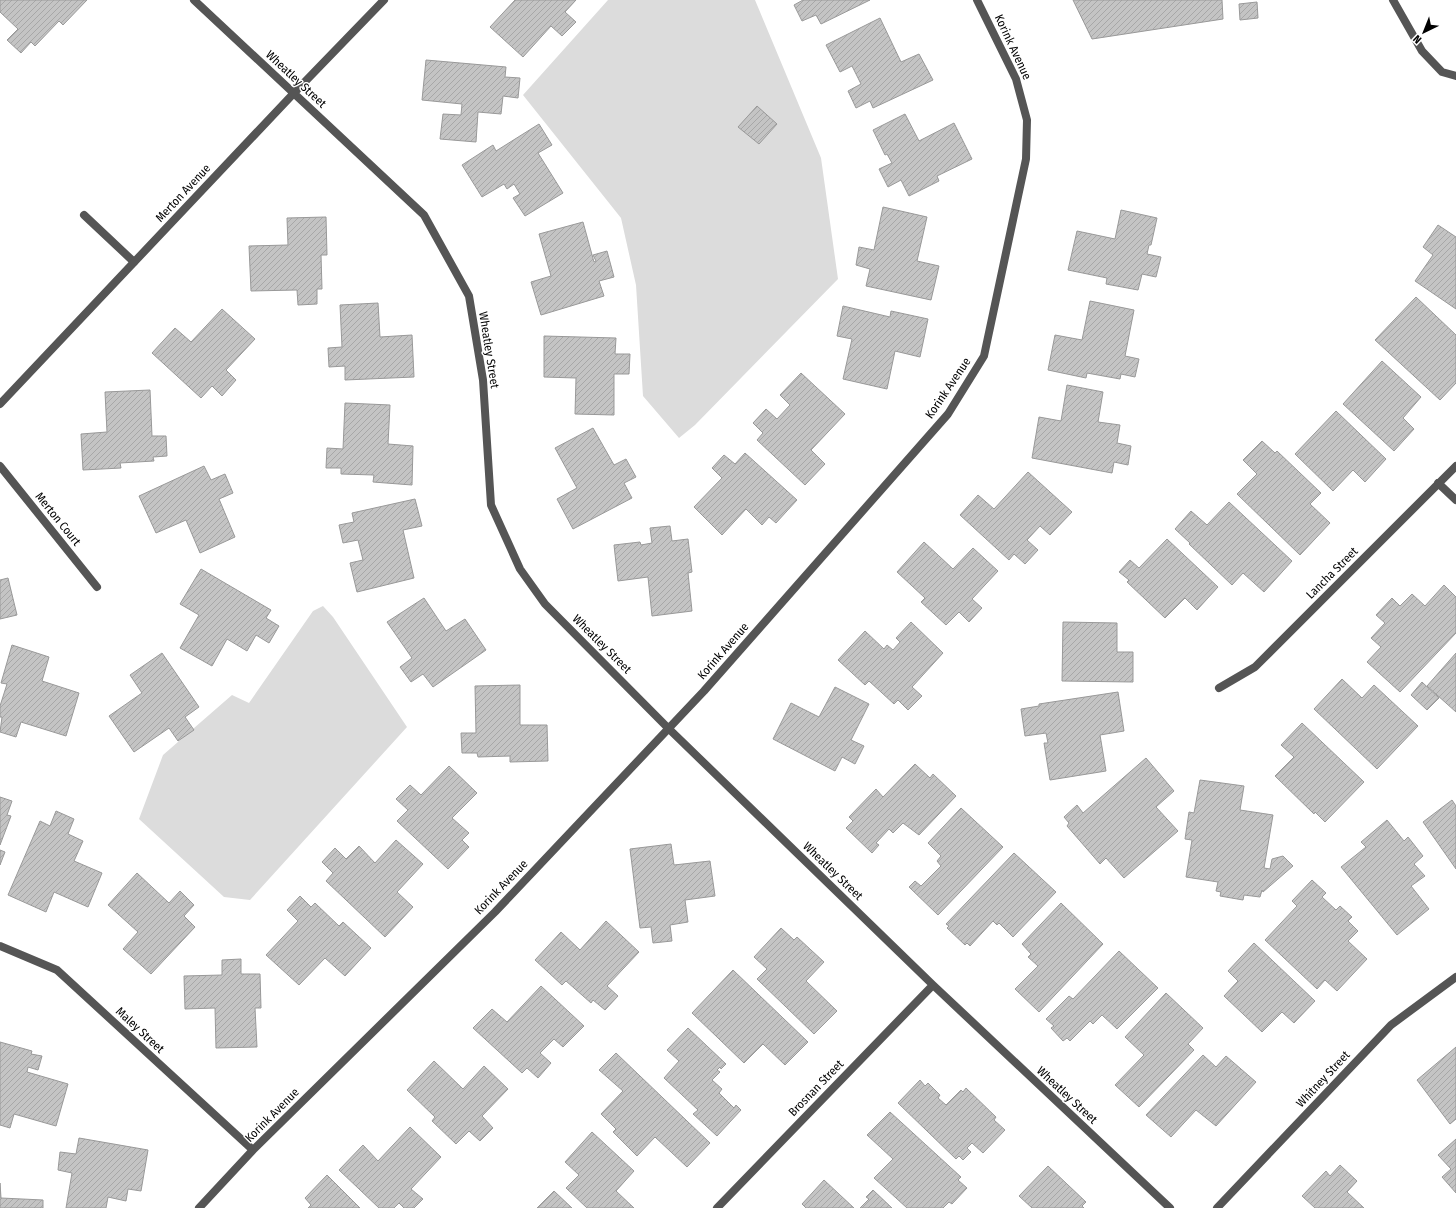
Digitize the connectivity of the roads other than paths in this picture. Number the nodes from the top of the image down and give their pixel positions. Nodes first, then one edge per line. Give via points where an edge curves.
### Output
1 (194, 0) edge
2 (384, 0) edge
3 (977, 0) edge
4 (1393, 0) edge
5 (1456, 76) edge
6 (294, 93) junction
7 (84, 215) dead end
8 (134, 262) junction
9 (0, 404) edge
10 (0, 466) edge
11 (1456, 466) edge
12 (1438, 483) junction
13 (1456, 500) edge
14 (97, 587) dead end
15 (1219, 688) dead end
16 (668, 728) junction
17 (0, 946) edge
18 (1456, 977) edge
19 (933, 985) junction
20 (253, 1150) junction
21 (199, 1208) edge
22 (717, 1208) edge
23 (1170, 1208) edge
24 (1217, 1208) edge

1 - 6 street, Wheatley Street
2 - 6 street, Merton Avenue
3 - 16 street, Korink Avenue via 1016,79 1027,120 1026,159 984,356 948,414 704,691
4 - 5 street via 1422,51 1442,72
6 - 8 street, Merton Avenue
6 - 16 street, Wheatley Street via 424,215 469,296 483,380 491,505 520,569 545,604
7 - 8 street
8 - 9 street, Merton Avenue
10 - 14 street, Merton Court
11 - 12 street, Lancha Street
12 - 13 street
12 - 15 street, Lancha Street via 1255,667
16 - 19 street, Wheatley Street
16 - 20 street, Korink Avenue via 495,912
17 - 20 street, Maley Street via 57,970
18 - 24 street, Whitney Street via 1391,1024
19 - 22 street, Brosnan Street
19 - 23 street, Wheatley Street
20 - 21 street, Korink Avenue

